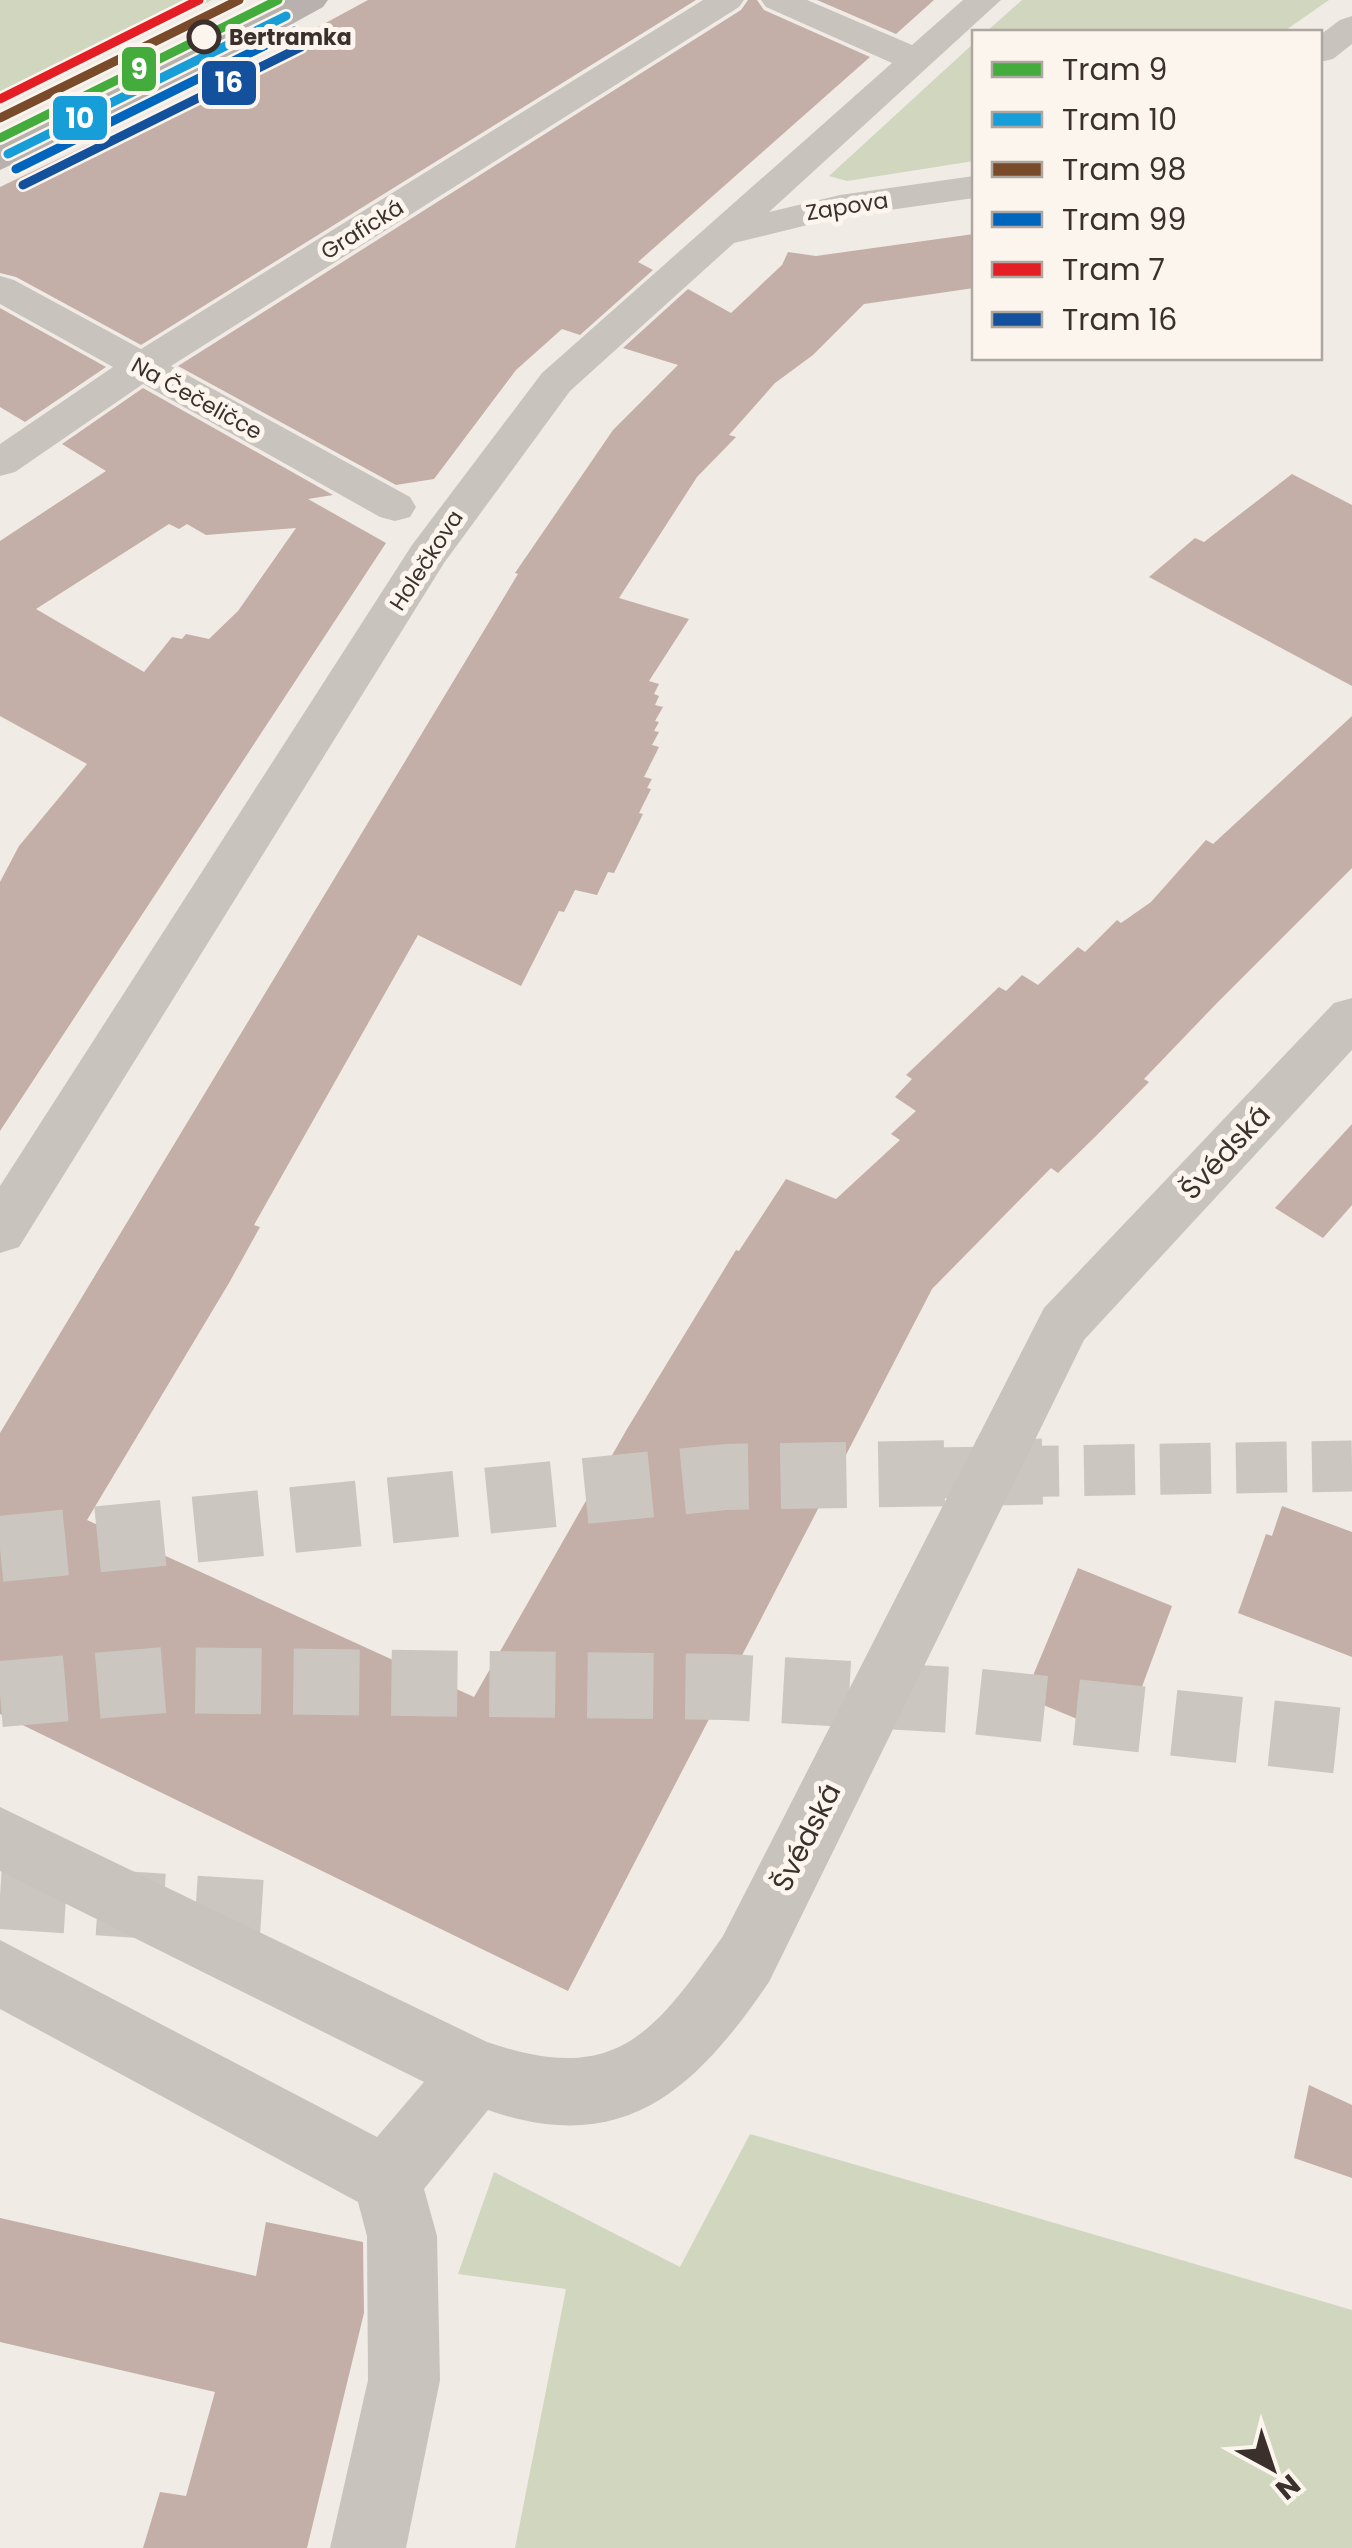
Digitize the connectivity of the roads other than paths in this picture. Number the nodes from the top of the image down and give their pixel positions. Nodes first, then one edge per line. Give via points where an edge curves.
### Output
1 (311, 0) edge
2 (727, 0) edge
3 (778, 0) edge
4 (984, 0) edge
5 (1352, 27) edge
6 (1322, 50) edge
7 (918, 61) junction
8 (0, 158) edge
9 (972, 187) edge
10 (722, 236) junction
11 (0, 288) edge
12 (141, 367) junction
13 (0, 462) edge
14 (395, 507) dead end
15 (1352, 1017) edge
16 (0, 1230) edge
17 (0, 1838) edge
18 (0, 1974) edge
19 (476, 2072) junction
20 (387, 2180) junction
21 (368, 2548) edge

1 - 8 main road
2 - 12 street, Grafická
3 - 7 street
4 - 7 street, Holečkova
5 - 6 street
7 - 10 street, Holečkova
9 - 10 street, Zapova via 782,217
10 - 16 street, Holečkova via 556,382 451,519
11 - 12 street, Na Čečeličce
12 - 13 street, Grafická
12 - 14 street, Na Čečeličce
15 - 19 street, Švédská via 1064,1324 746,1959 704,2020 646,2071 592,2093 546,2094
17 - 19 street, Švédská
18 - 20 street
19 - 20 street
20 - 21 street via 402,2236 404,2380

